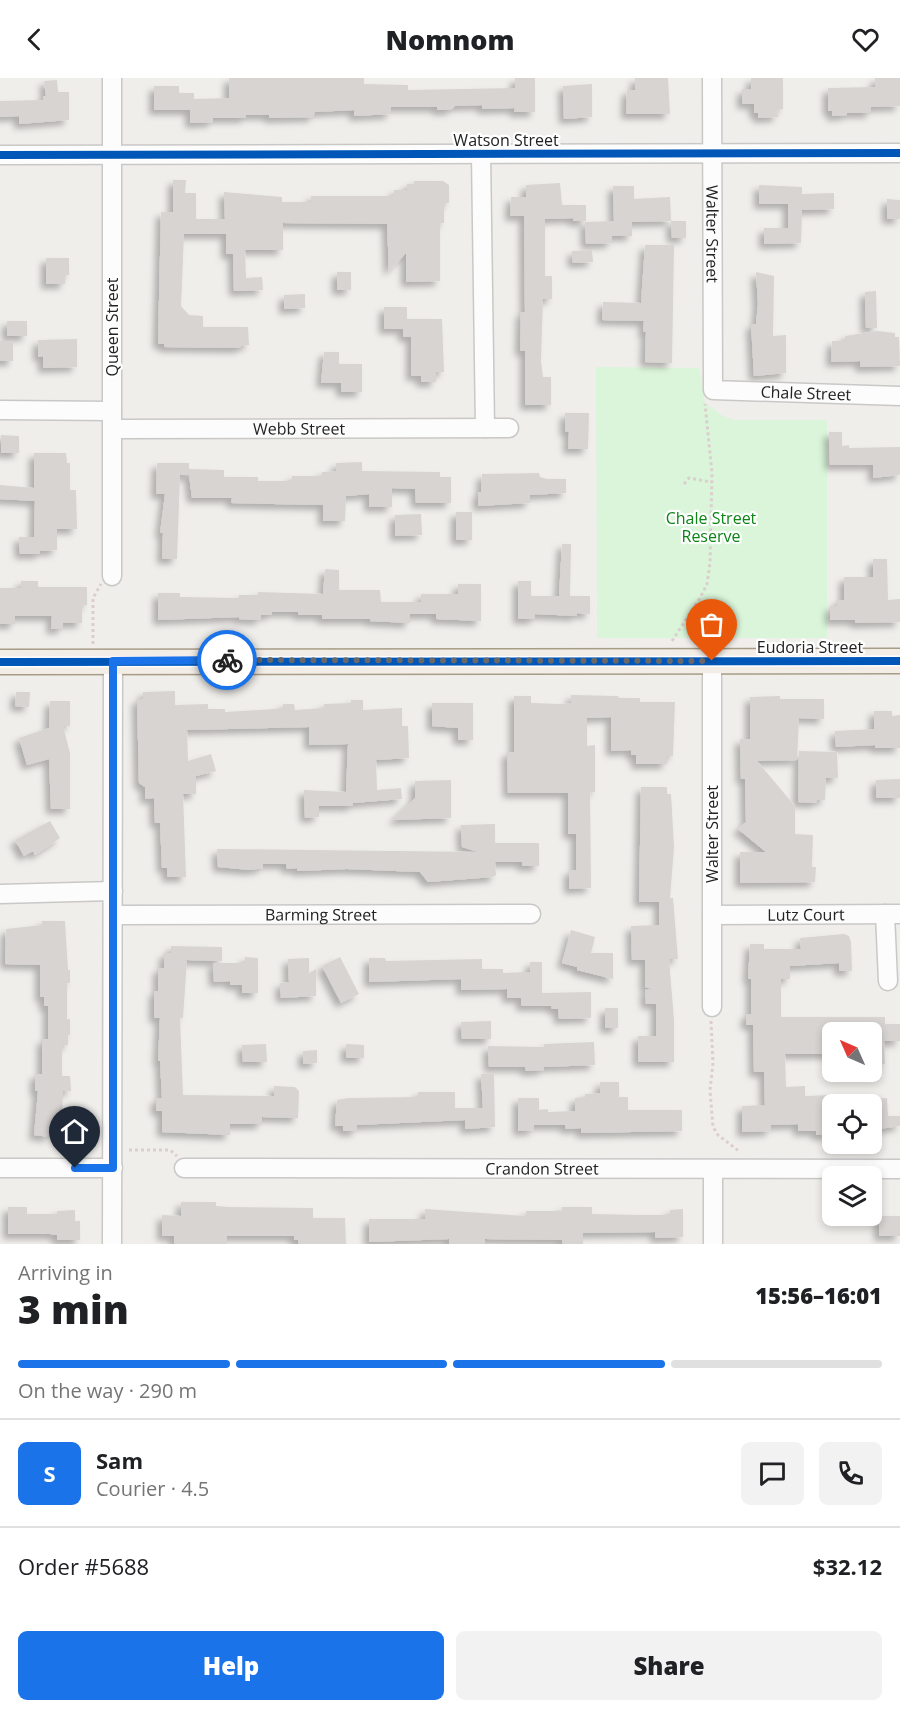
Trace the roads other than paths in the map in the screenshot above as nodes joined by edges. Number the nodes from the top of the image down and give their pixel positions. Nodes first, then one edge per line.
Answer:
1 (112, 78) edge
2 (712, 78) edge
3 (712, 153) junction
4 (900, 153) edge
5 (482, 154) junction
6 (0, 155) edge
7 (112, 155) junction
8 (713, 390) joint
9 (900, 396) edge
10 (0, 410) edge
11 (112, 420) junction
12 (484, 428) junction
13 (509, 428) dead end
14 (112, 576) road end
15 (103, 661) junction
16 (712, 661) junction
17 (900, 661) edge
18 (0, 662) edge
19 (113, 891) junction
20 (0, 894) edge
21 (531, 914) dead end
22 (893, 914) edge
23 (113, 915) junction
24 (712, 915) junction
25 (888, 981) dead end
26 (712, 1007) road end
27 (0, 1168) edge
28 (113, 1168) junction
29 (184, 1168) road end
30 (713, 1169) junction
31 (900, 1169) edge
32 (112, 1244) edge
33 (713, 1244) edge

1 - 7 street, Queen Street
2 - 3 street, Walter Street
3 - 4 street, Watson Street
3 - 5 street, Watson Street
3 - 8 street, Walter Street
5 - 7 street, Watson Street
5 - 12 street
6 - 7 street, Watson Street
7 - 11 street, Queen Street
8 - 9 street, Chale Street
10 - 11 street, Webb Street
11 - 12 street, Webb Street
11 - 14 street, Queen Street
12 - 13 street, Webb Street
15 - 16 main road, Eudoria Street
15 - 18 main road, Eudoria Street
15 - 19 street
16 - 17 main road, Eudoria Street
16 - 24 street, Walter Street
19 - 20 street
19 - 23 street
21 - 23 street, Barming Street
22 - 24 street, Lutz Court
22 - 25 street
23 - 28 street
24 - 26 street, Walter Street
27 - 28 street
28 - 32 street
29 - 30 street, Crandon Street
30 - 31 street, Crandon Street
30 - 33 street

